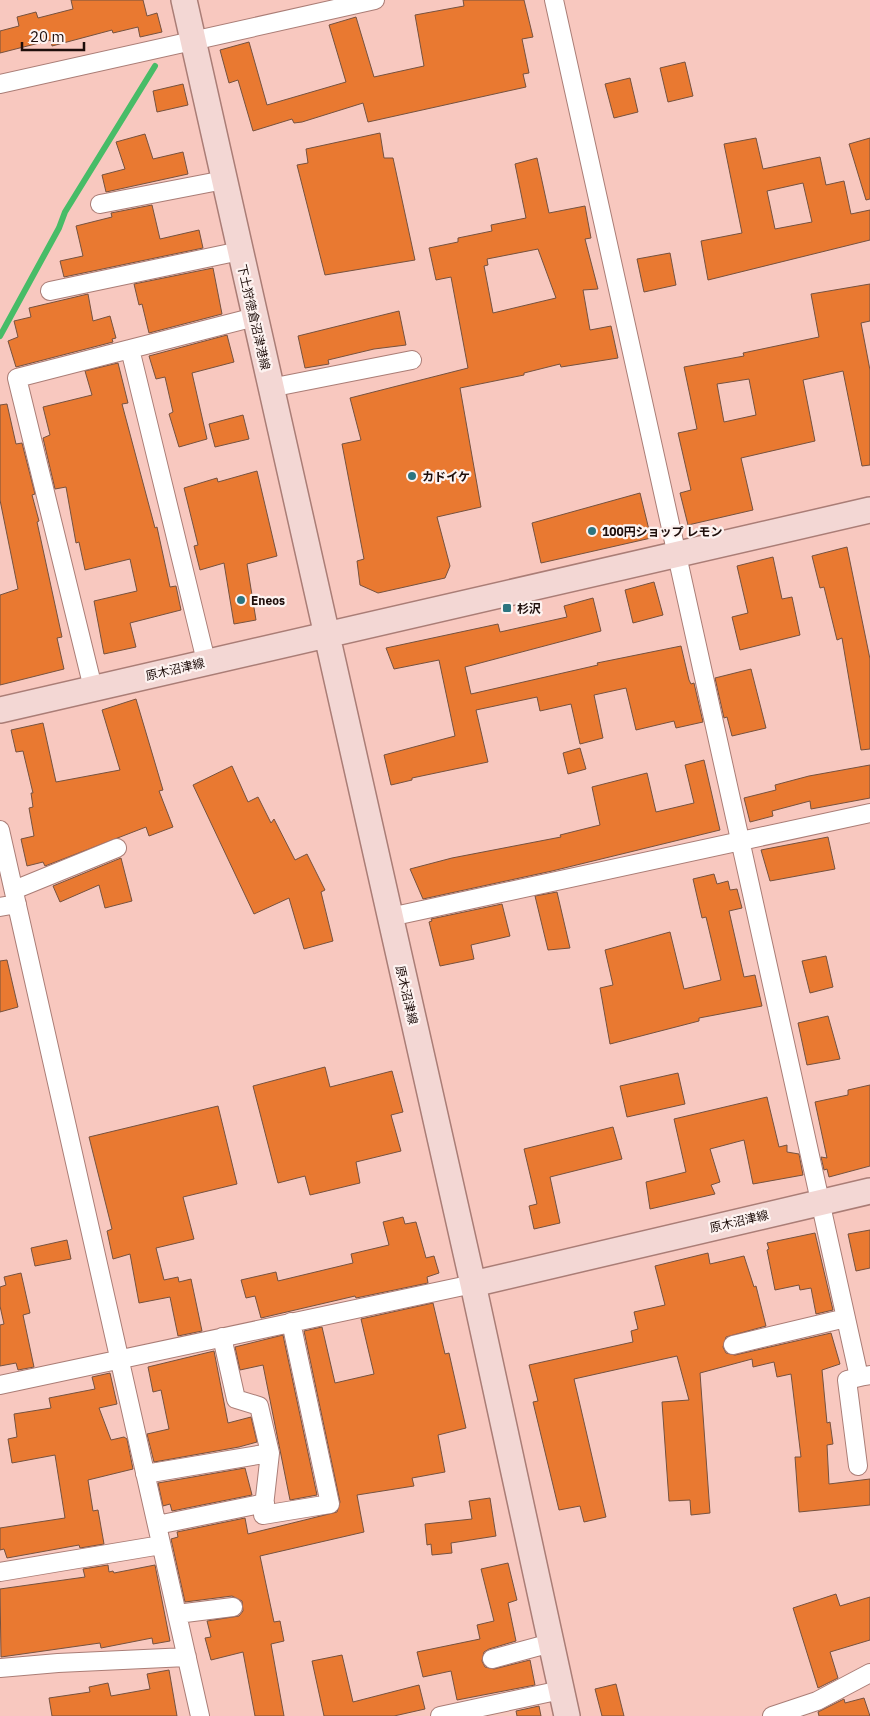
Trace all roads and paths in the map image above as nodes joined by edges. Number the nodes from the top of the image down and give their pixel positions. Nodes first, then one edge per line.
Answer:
1 (184, 0) edge
2 (375, 0) edge
3 (554, 0) edge
4 (193, 42) junction
5 (0, 84) edge
6 (224, 180) junction
7 (100, 204) dead end
8 (240, 251) junction
9 (50, 292) dead end
10 (255, 317) junction
11 (130, 349) junction
12 (412, 360) dead end
13 (270, 388) junction
14 (870, 510) edge
15 (677, 554) junction
16 (325, 634) junction
17 (206, 662) junction
18 (93, 688) junction
19 (0, 710) edge
20 (870, 813) edge
21 (0, 830) edge
22 (741, 842) junction
23 (117, 848) dead end
24 (10, 901) edge
25 (390, 918) junction
26 (870, 1191) edge
27 (820, 1202) junction
28 (473, 1284) junction
29 (846, 1318) junction
30 (291, 1322) junction
31 (222, 1337) junction
32 (733, 1345) dead end
33 (119, 1358) junction
34 (867, 1376) edge
35 (0, 1385) edge
36 (270, 1453) junction
37 (858, 1466) dead end
38 (145, 1474) junction
39 (265, 1503) junction
40 (157, 1524) junction
41 (161, 1545) junction
42 (0, 1572) edge
43 (233, 1607) dead end
44 (177, 1614) junction
45 (551, 1644) junction
46 (187, 1657) junction
47 (492, 1659) dead end
48 (0, 1668) edge
49 (870, 1673) edge
50 (561, 1690) junction
51 (200, 1716) edge
52 (440, 1716) edge
53 (567, 1716) edge
54 (772, 1716) edge

1 - 4 main road, 下土狩徳倉沼津港線
2 - 4 street
3 - 15 street
4 - 5 street
4 - 6 main road, 下土狩徳倉沼津港線
6 - 7 street
6 - 8 main road, 下土狩徳倉沼津港線
8 - 9 street
8 - 10 main road, 下土狩徳倉沼津港線
10 - 11 street
10 - 13 main road, 下土狩徳倉沼津港線
11 - 17 street
11 - 18 street
12 - 13 street
13 - 16 main road, 下土狩徳倉沼津港線
14 - 15 main road
15 - 16 main road
15 - 22 street
16 - 17 main road, 原木沼津線
16 - 25 main road, 原木沼津線
17 - 18 main road, 原木沼津線
18 - 19 main road, 原木沼津線
20 - 22 street
21 - 24 street
22 - 25 street
22 - 27 street
23 - 24 street
24 - 33 street
25 - 28 main road, 原木沼津線
26 - 27 main road, 原木沼津線
27 - 28 main road, 原木沼津線
27 - 29 street
28 - 30 street
28 - 45 main road
29 - 32 street
29 - 34 street
30 - 31 street
30 - 39 street
31 - 33 street
31 - 36 street
33 - 35 street
33 - 38 street
34 - 37 street
36 - 38 street
36 - 39 street
38 - 40 street
39 - 40 street
40 - 41 street
41 - 42 street
41 - 44 street
43 - 44 street
44 - 46 street
45 - 47 street
45 - 50 main road
46 - 48 street
46 - 51 street
49 - 54 street
50 - 52 street
50 - 53 main road

